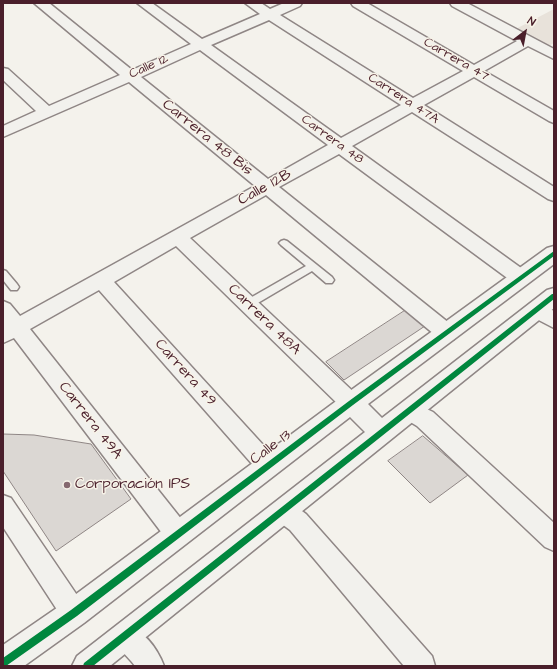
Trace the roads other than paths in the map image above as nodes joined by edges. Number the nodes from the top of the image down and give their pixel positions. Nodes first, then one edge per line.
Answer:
1 (41, 3) edge
2 (144, 3) edge
3 (252, 3) edge
4 (295, 3) edge
5 (358, 3) edge
6 (457, 3) edge
7 (270, 14) junction
8 (527, 41) junction
9 (201, 44) junction
10 (554, 55) edge
11 (474, 71) junction
12 (3, 72) edge
13 (130, 76) junction
14 (412, 105) junction
15 (46, 113) junction
16 (554, 118) edge
17 (3, 132) edge
18 (340, 146) junction
19 (267, 187) junction
20 (554, 195) edge
21 (177, 237) junction
22 (284, 243) dead end
23 (554, 253) edge
24 (312, 267) junction
25 (3, 273) edge
26 (521, 278) junction
27 (101, 280) junction
28 (329, 280) dead end
29 (14, 287) dead end
30 (248, 304) junction
31 (548, 308) edge
32 (3, 309) edge
33 (10, 331) edge
34 (447, 333) junction
35 (351, 403) junction
36 (410, 410) junction
37 (381, 432) junction
38 (268, 466) junction
39 (3, 506) edge
40 (283, 510) junction
41 (177, 533) junction
42 (554, 540) edge
43 (74, 613) junction
44 (125, 636) junction
45 (16, 649) edge
46 (3, 663) edge
47 (87, 666) edge
48 (151, 666) edge
49 (422, 666) edge

1 - 13 street, Carrera 48 Bis
2 - 9 street, Carrera 48
3 - 7 street, Carrera 47A
4 - 7 street, Calle 12
5 - 11 street, Carrera 47
6 - 8 street
7 - 9 street, Calle 12
7 - 14 street, Carrera 47A
8 - 10 street
8 - 11 street, Calle 12B
9 - 13 street, Calle 12
9 - 18 street, Carrera 48
11 - 14 street, Calle 12B
11 - 16 street, Carrera 47
12 - 15 street
13 - 15 street, Calle 12
13 - 19 street, Carrera 48 Bis
14 - 18 street, Calle 12B
14 - 20 street, Carrera 47A
15 - 17 street, Calle 12
18 - 19 street, Calle 12B
18 - 26 street, Carrera 48
19 - 21 street, Calle 12B
19 - 34 street, Carrera 48 Bis
21 - 27 street, Calle 12B
21 - 30 street, Carrera 48A
22 - 24 lane
23 - 26 main road, Calle 13
24 - 28 lane
24 - 30 lane
25 - 29 lane
26 - 34 main road, Calle 13
27 - 33 street, Calle 12B
27 - 38 street, Carrera 49
30 - 35 street, Carrera 48A
31 - 36 main road
32 - 33 street, Carrera 49A
33 - 41 street, Carrera 49A
34 - 35 main road, Calle 13
35 - 37 main road
35 - 38 main road, Calle 13
36 - 37 main road
36 - 42 street
37 - 40 main road
38 - 41 main road, Calle 13
39 - 43 street
40 - 44 main road
40 - 49 street
41 - 43 main road, Calle 13
43 - 45 main road, Calle 13
44 - 47 main road
44 - 48 street
45 - 46 main road, Calle 13

